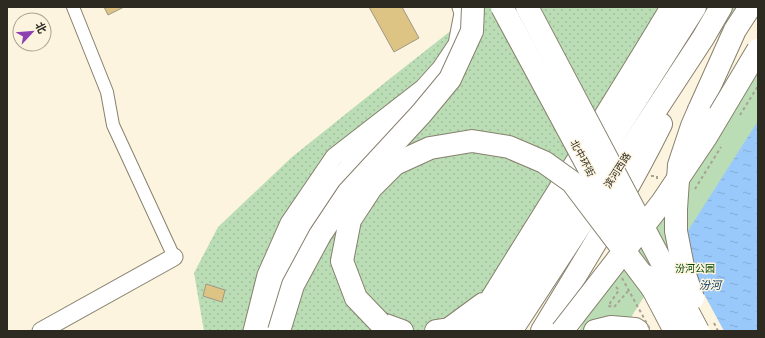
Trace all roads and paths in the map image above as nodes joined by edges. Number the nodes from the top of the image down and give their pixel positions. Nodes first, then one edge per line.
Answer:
1 (73, 7) edge
2 (502, 7) edge
3 (527, 7) edge
4 (658, 7) edge
5 (672, 7) edge
6 (695, 7) edge
7 (721, 7) edge
8 (750, 7) edge
9 (466, 8) edge
10 (758, 23) edge
11 (703, 38) junction
12 (758, 50) edge
13 (450, 79) junction
14 (619, 94) junction
15 (699, 110) junction
16 (648, 181) dead end
17 (657, 183) dead end
18 (174, 258) joint
19 (653, 289) junction
20 (619, 290) dead end
21 (629, 290) dead end
22 (492, 297) junction
23 (41, 331) edge
24 (252, 331) edge
25 (264, 331) edge
26 (279, 331) edge
27 (402, 331) edge
28 (436, 331) edge
29 (472, 331) edge
30 (489, 331) edge
31 (511, 331) edge
32 (542, 331) edge
33 (562, 331) edge
34 (595, 331) edge
35 (638, 331) edge
36 (675, 331) edge
37 (698, 331) edge
38 (705, 331) edge

1 - 18 street
2 - 19 highway, 北中环街, bridge
3 - 37 highway, bridge
4 - 14 highway
5 - 14 highway
6 - 30 highway
7 - 11 highway, 滨河西路
8 - 15 highway
9 - 13 highway, bridge
9 - 24 street
10 - 15 highway
11 - 31 highway, 滨河西路
11 - 32 highway
12 - 33 highway, bridge
13 - 25 highway
13 - 26 highway, bridge
14 - 22 highway
15 - 38 highway, bridge
16 - 17 path
18 - 23 street
19 - 27 highway, bridge
19 - 36 highway, 北中环街, bridge
20 - 21 path
22 - 28 highway
22 - 29 highway
34 - 35 highway

